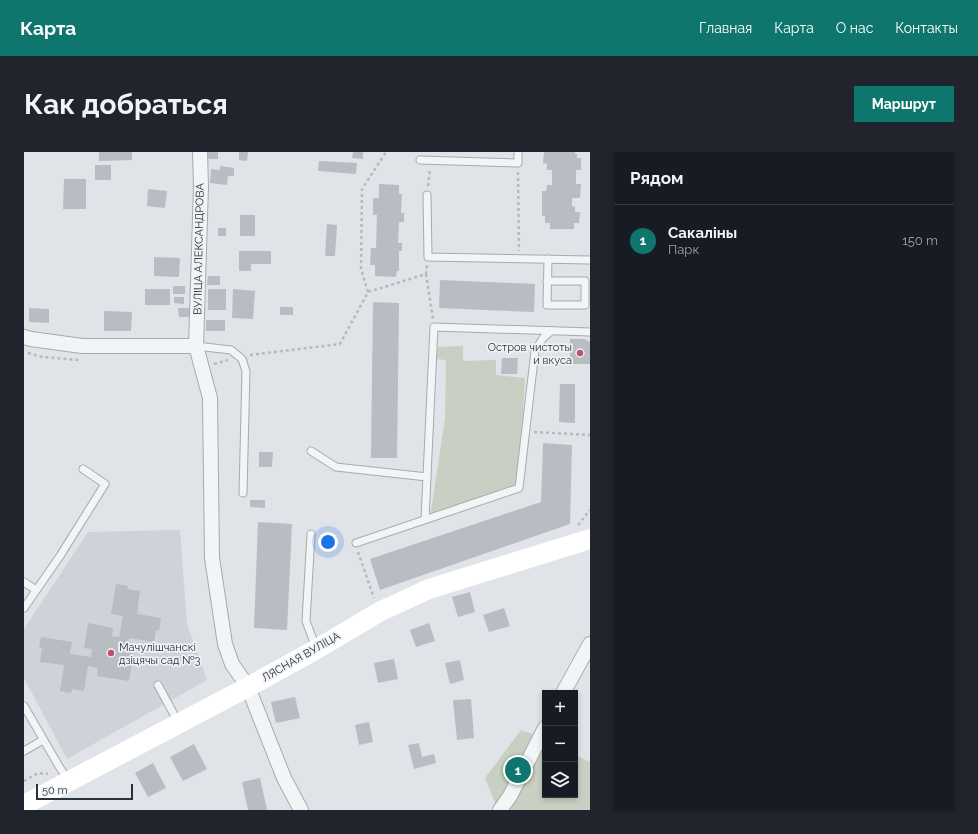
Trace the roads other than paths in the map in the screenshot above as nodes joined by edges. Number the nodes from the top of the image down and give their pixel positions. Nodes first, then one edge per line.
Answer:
1 (200, 152) edge
2 (518, 152) edge
3 (420, 160) dead end
4 (427, 195) road end
5 (548, 258) junction
6 (590, 260) edge
7 (547, 280) junction
8 (551, 331) junction
9 (590, 332) edge
10 (24, 337) edge
11 (196, 346) junction
12 (311, 452) dead end
13 (83, 469) dead end
14 (427, 477) junction
15 (243, 493) dead end
16 (425, 520) junction
17 (311, 534) dead end
18 (590, 539) edge
19 (356, 543) road end
20 (24, 582) edge
21 (36, 590) junction
22 (24, 608) edge
23 (590, 644) edge
24 (317, 649) junction
25 (158, 685) dead end
26 (248, 687) junction
27 (565, 690) edge
28 (24, 706) edge
29 (179, 723) junction
30 (542, 734) edge
31 (43, 740) junction
32 (24, 751) edge
33 (64, 774) junction
34 (24, 805) edge
35 (301, 810) edge
36 (500, 810) edge

1 - 11 street, ВУЛІЦА АЛЕКСАНДРОВА
2 - 3 lane
4 - 5 lane
5 - 6 lane
5 - 7 lane
7 - 7 lane
8 - 9 lane
8 - 14 lane
8 - 16 lane
10 - 11 street
11 - 15 lane
11 - 26 street, ВУЛІЦА АЛЕКСАНДРОВА
12 - 14 lane
13 - 21 lane
14 - 16 lane
16 - 19 lane
17 - 24 lane
18 - 24 main road, ЛЯСНАЯ ВУЛІЦА
20 - 21 lane
21 - 22 lane
23 - 27 street
24 - 26 main road, ЛЯСНАЯ ВУЛІЦА
25 - 29 lane
26 - 29 main road, ЛЯСНАЯ ВУЛІЦА
26 - 35 street, ВУЛІЦА АЛЕКСАНДРОВА
28 - 31 lane
29 - 33 main road, ЛЯСНАЯ ВУЛІЦА
30 - 36 street
31 - 32 lane
31 - 33 lane
33 - 34 main road, ЛЯСНАЯ ВУЛІЦА

